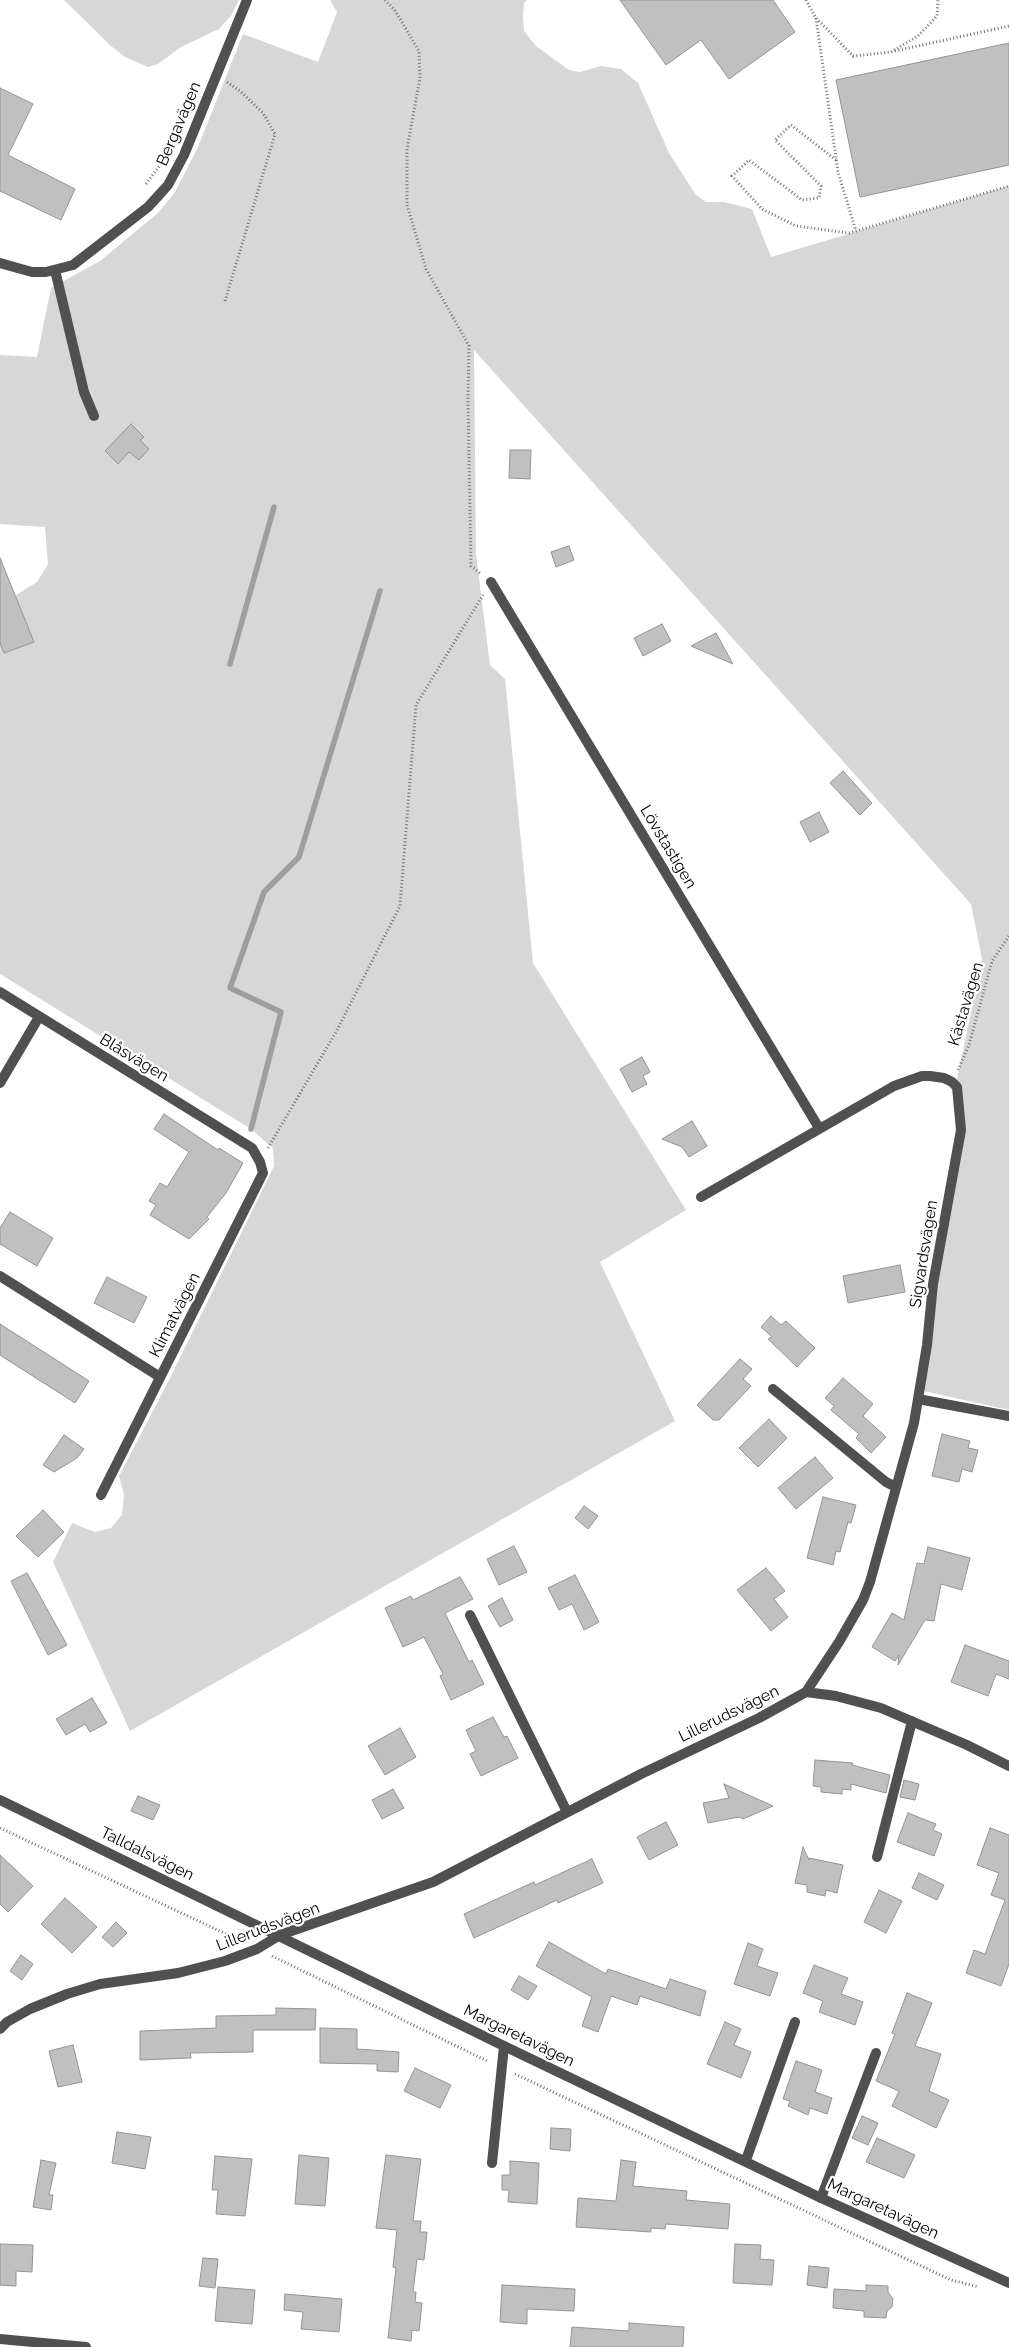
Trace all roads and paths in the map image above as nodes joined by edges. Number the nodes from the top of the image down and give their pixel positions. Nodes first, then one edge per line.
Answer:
1 (247, 0) edge
2 (385, 0) edge
3 (806, 0) edge
4 (938, 0) edge
5 (816, 18) junction
6 (1009, 26) edge
7 (891, 52) junction
8 (216, 75) junction
9 (836, 160) junction
10 (161, 163) dead end
11 (1009, 186) edge
12 (145, 187) dead end
13 (856, 231) junction
14 (0, 263) edge
15 (55, 270) junction
16 (224, 301) dead end
17 (94, 416) dead end
18 (491, 582) junction
19 (1009, 936) edge
20 (0, 992) edge
21 (39, 1017) junction
22 (952, 1082) junction
23 (0, 1084) edge
24 (819, 1128) junction
25 (260, 1162) junction
26 (701, 1197) dead end
27 (0, 1276) edge
28 (160, 1377) junction
29 (773, 1389) dead end
30 (918, 1399) junction
31 (1009, 1416) edge
32 (896, 1488) junction
33 (101, 1495) dead end
34 (470, 1615) dead end
35 (806, 1692) junction
36 (912, 1720) junction
37 (1009, 1766) edge
38 (0, 1800) edge
39 (567, 1812) junction
40 (0, 1828) edge
41 (877, 1856) dead end
42 (280, 1935) junction
43 (257, 1949) junction
44 (795, 2022) dead end
45 (0, 2029) edge
46 (504, 2046) junction
47 (876, 2053) dead end
48 (501, 2068) junction
49 (746, 2160) junction
50 (492, 2163) dead end
51 (822, 2198) junction
52 (1009, 2283) edge
53 (985, 2288) dead end
54 (0, 2339) edge
55 (86, 2347) edge

1 - 8 street, Bergavägen
2 - 18 path
3 - 5 path
4 - 7 path
5 - 7 path
5 - 9 path
6 - 7 path
8 - 15 street, Bergavägen
8 - 16 path
9 - 13 path
9 - 13 path
10 - 12 path
11 - 13 path
14 - 15 street, Bergavägen
15 - 17 street
18 - 24 street, Lövstastigen
18 - 25 path
19 - 22 path, Kästavägen
20 - 21 street, Blåsvägen
21 - 23 street
21 - 25 street, Blåsvägen
22 - 24 street
22 - 30 street, Sigvardsvägen
24 - 26 street
25 - 28 street, Klimatvägen
27 - 28 street
28 - 33 street, Klimatvägen
29 - 32 street
30 - 31 street
30 - 32 street, Sigvardsvägen
32 - 35 street, Sigvardsvägen
34 - 39 street
35 - 36 street
35 - 39 street, Lillerudsvägen
36 - 37 street
36 - 41 street
38 - 42 street, Talldalsvägen
39 - 42 street, Lillerudsvägen
40 - 43 path
42 - 43 street, Lillerudsvägen
42 - 46 street, Margaretavägen
43 - 45 street, Lillerudsvägen
43 - 48 path
44 - 49 street
46 - 48 street
46 - 49 street, Margaretavägen
47 - 51 street
48 - 50 street
48 - 53 path
49 - 51 street, Margaretavägen
51 - 52 street, Margaretavägen
54 - 55 street

